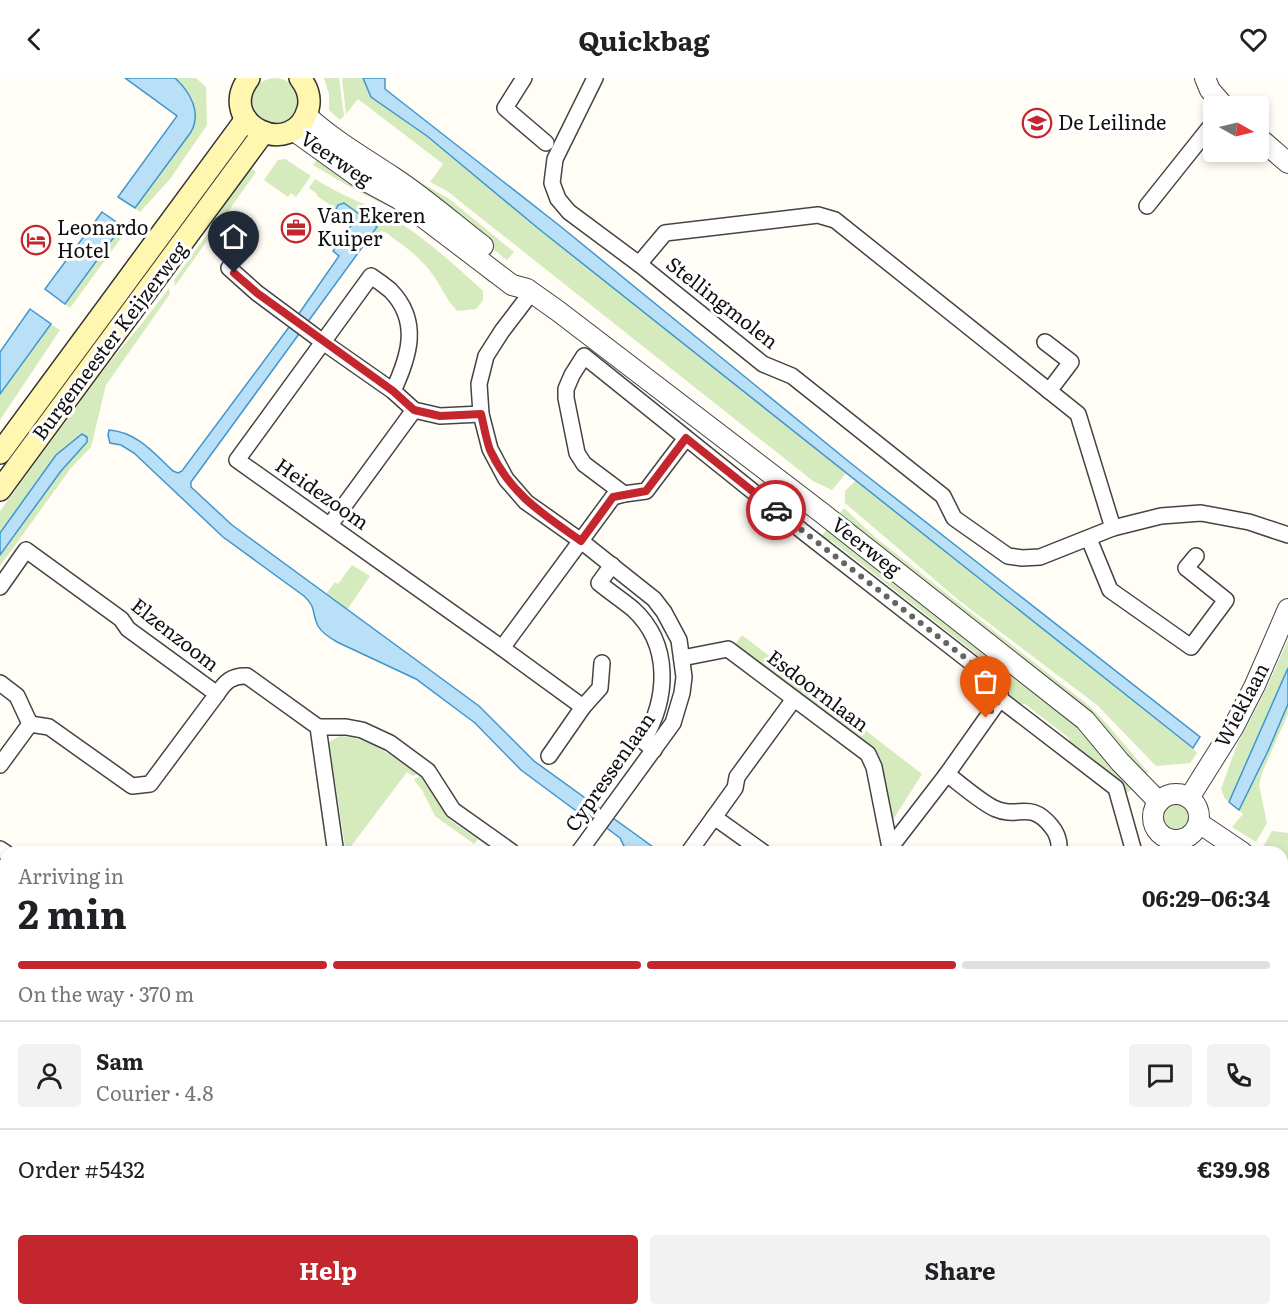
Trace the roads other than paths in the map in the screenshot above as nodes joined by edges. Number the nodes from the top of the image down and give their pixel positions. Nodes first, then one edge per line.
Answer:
1 (524, 78) edge
2 (1205, 78) edge
3 (593, 79) edge
4 (304, 80) edge
5 (242, 81) edge
6 (1215, 96) edge
7 (246, 119) junction
8 (299, 122) junction
9 (263, 133) junction
10 (1203, 136) edge
11 (546, 142) dead end
12 (1269, 147) edge
13 (1288, 163) edge
14 (1147, 206) dead end
15 (639, 264) junction
16 (229, 268) dead end
17 (529, 291) junction
18 (317, 337) junction
19 (1046, 342) dead end
20 (393, 391) junction
21 (1049, 391) junction
22 (414, 410) junction
23 (481, 414) junction
24 (686, 438) junction
25 (0, 453) edge
26 (0, 490) edge
27 (624, 494) junction
28 (330, 525) junction
29 (1113, 528) junction
30 (1288, 535) edge
31 (1089, 539) junction
32 (581, 541) junction
33 (1196, 556) dead end
34 (612, 565) junction
35 (0, 587) edge
36 (1288, 609) edge
37 (502, 648) junction
38 (682, 658) junction
39 (602, 663) dead end
40 (0, 683) edge
41 (217, 694) junction
42 (794, 699) junction
43 (1000, 699) junction
44 (583, 707) junction
45 (30, 724) junction
46 (318, 727) junction
47 (648, 746) junction
48 (549, 756) dead end
49 (0, 765) edge
50 (947, 774) junction
51 (1189, 798) junction
52 (1159, 802) junction
53 (714, 817) junction
54 (1195, 828) junction
55 (1166, 845) edge
56 (335, 846) edge
57 (504, 846) edge
58 (583, 846) edge
59 (693, 846) edge
60 (755, 846) edge
61 (889, 846) edge
62 (894, 846) edge
63 (1060, 846) edge
64 (1132, 846) edge
65 (1212, 846) edge
66 (1230, 846) edge

1 - 11 street
2 - 6 street
3 - 15 street
4 - 8 main road
5 - 7 main road
7 - 9 main road
7 - 25 main road, Burgemeester Keijzerweg
8 - 9 main road
8 - 17 street, Veerweg
9 - 26 main road, Burgemeester Keijzerweg
10 - 14 street
12 - 13 street
15 - 21 street, Stellingmolen
15 - 31 street, Stellingmolen
16 - 18 street
17 - 23 street, Cypressenlaan
17 - 52 street, Veerweg
18 - 20 street
18 - 20 street
18 - 28 street, Heidezoom
19 - 21 street
20 - 22 street
21 - 29 street, Stellingmolen
22 - 23 street
22 - 28 street
23 - 32 street, Cypressenlaan
24 - 27 street
24 - 27 street
24 - 43 street
27 - 32 street
28 - 37 street, Heidezoom
29 - 30 street, Stellingmolen
29 - 31 street, Stellingmolen
31 - 33 street
32 - 34 street, Cypressenlaan
32 - 37 street
34 - 38 street, Cypressenlaan
34 - 47 street, Cypressenlaan
35 - 41 street, Elzenzoom
36 - 51 street, Wieklaan
37 - 44 street, Heidezoom
38 - 42 street, Esdoornlaan
38 - 47 street, Cypressenlaan
39 - 44 street
40 - 45 street
41 - 45 street
41 - 46 street, Elzenzoom
42 - 53 street
42 - 61 street, Esdoornlaan
43 - 50 street
43 - 64 street
44 - 48 street
45 - 49 street
46 - 56 street
46 - 57 street
47 - 58 street, Cypressenlaan
50 - 62 street
50 - 63 street
51 - 52 street
51 - 54 street
52 - 55 street
53 - 59 street
53 - 60 street
54 - 55 street
54 - 65 street
54 - 66 street

